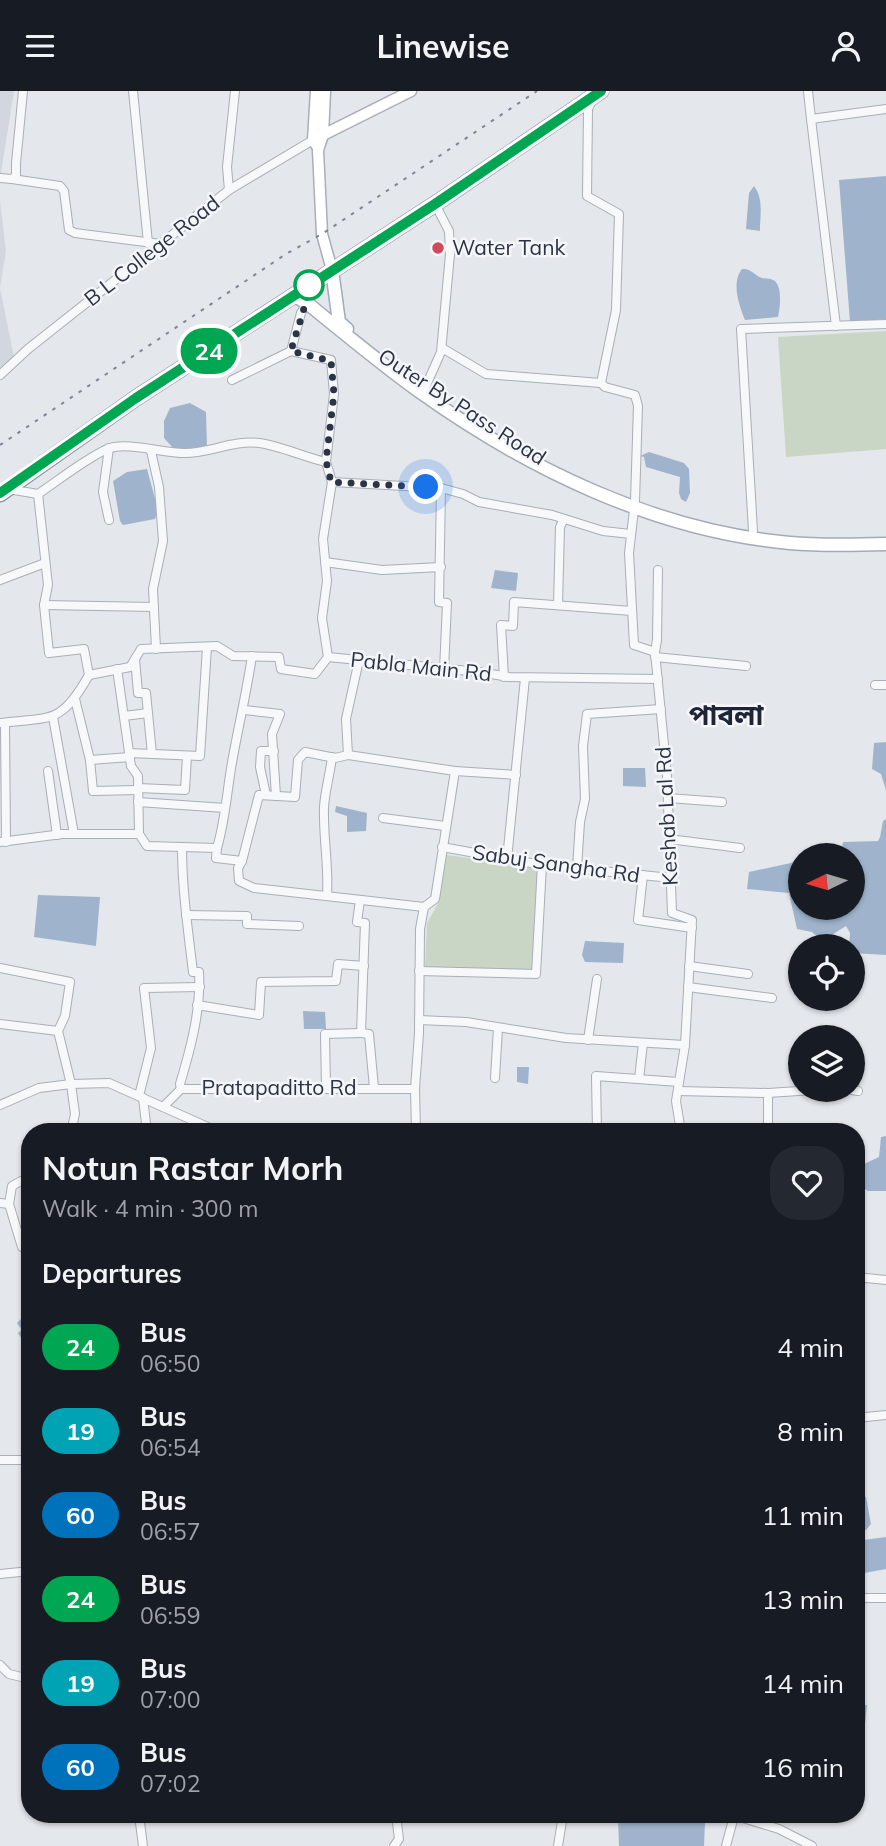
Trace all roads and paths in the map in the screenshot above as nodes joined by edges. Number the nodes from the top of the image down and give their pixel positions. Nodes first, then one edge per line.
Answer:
1 (23, 91) edge
2 (133, 91) edge
3 (235, 91) edge
4 (316, 91) edge
5 (325, 91) edge
6 (411, 91) edge
7 (808, 91) edge
8 (598, 93) edge
9 (886, 109) edge
10 (811, 119) junction
11 (318, 142) junction
12 (0, 178) edge
13 (12, 179) junction
14 (229, 190) junction
15 (435, 204) junction
16 (148, 243) junction
17 (161, 244) junction
18 (332, 270) junction
19 (293, 295) junction
20 (307, 303) junction
21 (886, 324) edge
22 (836, 326) junction
23 (442, 348) junction
24 (291, 351) junction
25 (0, 375) edge
26 (232, 380) dead end
27 (601, 383) junction
28 (425, 388) junction
29 (109, 448) junction
30 (151, 450) junction
31 (326, 461) junction
32 (331, 482) junction
33 (441, 488) junction
34 (3, 491) edge
35 (38, 494) junction
36 (635, 504) junction
37 (564, 519) junction
38 (109, 520) dead end
39 (753, 531) junction
40 (631, 534) junction
41 (886, 538) edge
42 (886, 544) edge
43 (325, 562) junction
44 (45, 563) junction
45 (441, 567) junction
46 (658, 570) dead end
47 (0, 580) edge
48 (44, 605) junction
49 (558, 605) junction
50 (154, 607) junction
51 (632, 611) junction
52 (207, 647) junction
53 (156, 649) junction
54 (655, 655) junction
55 (252, 656) junction
56 (328, 657) junction
57 (135, 659) junction
58 (359, 660) junction
59 (746, 666) dead end
60 (117, 669) junction
61 (444, 670) junction
62 (89, 675) junction
63 (503, 677) junction
64 (525, 678) junction
65 (658, 679) junction
66 (875, 685) dead end
67 (886, 685) edge
68 (75, 699) junction
69 (661, 709) junction
70 (244, 710) junction
71 (148, 713) junction
72 (124, 716) junction
73 (53, 717) junction
74 (2, 723) edge
75 (274, 751) junction
76 (152, 754) junction
77 (130, 755) junction
78 (348, 755) junction
79 (187, 756) junction
80 (332, 757) junction
81 (90, 760) junction
82 (48, 771) dead end
83 (455, 771) junction
84 (516, 775) junction
85 (138, 789) junction
86 (266, 795) junction
87 (276, 796) junction
88 (668, 798) junction
89 (722, 802) dead end
90 (138, 803) junction
91 (225, 808) junction
92 (2, 811) edge
93 (383, 818) dead end
94 (445, 826) junction
95 (74, 834) junction
96 (139, 834) junction
97 (57, 835) junction
98 (669, 839) junction
99 (3, 842) edge
100 (182, 847) junction
101 (442, 847) junction
102 (217, 848) junction
103 (740, 848) dead end
104 (507, 859) junction
105 (242, 861) junction
106 (542, 865) junction
107 (577, 868) junction
108 (643, 875) junction
109 (671, 878) junction
110 (327, 896) junction
111 (360, 900) junction
112 (424, 907) junction
113 (186, 915) junction
114 (299, 926) dead end
115 (692, 928) junction
116 (689, 966) junction
117 (364, 967) junction
118 (0, 968) edge
119 (419, 971) junction
120 (748, 974) dead end
121 (597, 979) dead end
122 (200, 986) junction
123 (688, 987) junction
124 (772, 998) dead end
125 (197, 1005) junction
126 (419, 1020) junction
127 (0, 1024) edge
128 (498, 1028) junction
129 (58, 1031) junction
130 (361, 1033) junction
131 (588, 1040) junction
132 (643, 1043) junction
133 (685, 1045) junction
134 (495, 1078) dead end
135 (639, 1079) junction
136 (71, 1084) junction
137 (678, 1087) junction
138 (326, 1088) junction
139 (374, 1088) junction
140 (181, 1089) junction
141 (415, 1089) junction
142 (788, 1092) edge
143 (768, 1093) junction
144 (141, 1097) junction
145 (0, 1105) edge
146 (163, 1107) junction
147 (73, 1123) edge
148 (145, 1123) edge
149 (199, 1123) edge
150 (416, 1123) edge
151 (597, 1123) edge
152 (680, 1123) edge
153 (768, 1123) edge
154 (21, 1181) edge
155 (5, 1204) edge
156 (21, 1244) edge
157 (865, 1278) edge
158 (886, 1280) edge
159 (886, 1415) edge
160 (865, 1417) edge
161 (0, 1460) edge
162 (21, 1460) edge
163 (21, 1572) edge
164 (0, 1574) edge
165 (865, 1598) edge
166 (886, 1598) edge
167 (0, 1665) edge
168 (21, 1677) edge
169 (140, 1823) edge
170 (397, 1823) edge
171 (562, 1823) edge
172 (731, 1823) edge
173 (759, 1823) edge
174 (143, 1846) edge
175 (394, 1846) edge
176 (558, 1846) edge
177 (726, 1846) edge
178 (812, 1846) edge

1 - 13 street
2 - 16 street
3 - 14 street
4 - 11 main road
5 - 11 main road
6 - 11 main road
7 - 10 street
8 - 15 highway
8 - 27 street
9 - 10 street
10 - 22 street
11 - 14 street, B L College Road
11 - 18 main road
12 - 13 street
13 - 16 street
14 - 17 street, B L College Road
15 - 18 highway
15 - 23 street
16 - 17 street
17 - 25 street, B L College Road
18 - 19 highway
18 - 28 main road, Outer By Pass Road
19 - 20 main road, Outer By Pass Road
19 - 34 highway
20 - 24 street
20 - 36 main road, Outer By Pass Road
21 - 22 street
22 - 39 street
23 - 27 street
23 - 28 street
24 - 26 street
24 - 31 street
27 - 36 street
28 - 36 main road, Outer By Pass Road
29 - 30 street
29 - 35 street
29 - 38 street
30 - 31 street
30 - 50 street
31 - 32 street
32 - 33 street
32 - 43 street
33 - 37 street
33 - 45 street
34 - 35 street
35 - 44 street
36 - 39 main road, Outer By Pass Road
36 - 40 street
36 - 42 main road, Outer By Pass Road
37 - 40 street
37 - 49 street
39 - 41 main road, Outer By Pass Road
40 - 51 street
43 - 45 street
43 - 56 street
44 - 47 street
44 - 48 street
45 - 61 street
46 - 54 street, Keshab Lal Rd
48 - 50 street
48 - 62 street
49 - 51 street
49 - 63 street
50 - 53 street
51 - 54 street
52 - 53 street, Pabla Main Rd
52 - 55 street, Pabla Main Rd
52 - 79 street
53 - 57 street, Pabla Main Rd
54 - 59 street
54 - 65 street, Keshab Lal Rd
55 - 56 street, Pabla Main Rd
55 - 70 street
56 - 58 street, Pabla Main Rd
57 - 60 street, Pabla Main Rd
57 - 71 street
58 - 61 street, Pabla Main Rd
58 - 78 street
60 - 62 street, Pabla Main Rd
60 - 72 street
61 - 63 street, Pabla Main Rd
62 - 68 street
63 - 64 street, Pabla Main Rd
64 - 65 street, Pabla Main Rd
64 - 84 street
65 - 69 street, Keshab Lal Rd
66 - 67 street
68 - 73 street
68 - 81 street
69 - 88 street, Keshab Lal Rd
69 - 107 street
70 - 75 street
70 - 91 street
71 - 72 street
71 - 76 street
72 - 77 street
73 - 74 street
73 - 95 street
74 - 92 street
75 - 86 street
75 - 87 street
76 - 77 street
76 - 79 street
77 - 81 street
77 - 85 street
78 - 80 street
78 - 83 street
79 - 85 street
80 - 87 street
80 - 110 street
81 - 85 street
82 - 97 street
83 - 84 street
83 - 94 street
84 - 104 street
85 - 90 street
86 - 87 street
86 - 105 street
88 - 89 street
88 - 98 street, Keshab Lal Rd
90 - 91 street
90 - 96 street
91 - 102 street
92 - 99 street
93 - 94 street
94 - 101 street
95 - 96 street
95 - 97 street
96 - 100 street
97 - 99 street
98 - 103 street
98 - 109 street, Keshab Lal Rd
100 - 102 street
100 - 113 street
101 - 104 street, Sabuj Sangha Rd
101 - 112 street
102 - 105 street
104 - 106 street, Sabuj Sangha Rd
105 - 110 street
106 - 107 street, Sabuj Sangha Rd
106 - 119 street
107 - 108 street, Sabuj Sangha Rd
108 - 109 street, Sabuj Sangha Rd
108 - 115 street
109 - 115 street, Keshab Lal Rd
110 - 111 street
111 - 112 street
111 - 117 street
112 - 119 street
113 - 114 street
113 - 122 street
115 - 116 street
116 - 120 street
116 - 123 street
117 - 125 street
117 - 130 street
118 - 129 street
119 - 126 street
121 - 131 street
122 - 125 street
122 - 144 street
123 - 124 street
123 - 133 street
125 - 140 street
126 - 128 street
126 - 141 street
127 - 129 street
128 - 131 street
128 - 134 street
129 - 136 street
130 - 138 street
130 - 139 street
131 - 132 street
132 - 133 street
132 - 135 street
133 - 137 street
135 - 137 street
135 - 151 street
136 - 144 street
136 - 145 street
136 - 147 street
137 - 143 street
137 - 152 street
138 - 139 street, Pratapaditto Rd
138 - 140 street, Pratapaditto Rd
139 - 141 street, Pratapaditto Rd
140 - 146 street, Pratapaditto Rd
141 - 150 street
142 - 143 street
143 - 153 street
144 - 146 street
144 - 148 street
146 - 149 street
154 - 155 street
155 - 156 street
157 - 158 street
159 - 160 street
161 - 162 street
163 - 164 street
165 - 166 street
167 - 168 street
169 - 174 street
170 - 175 street
171 - 176 street
172 - 177 street
173 - 178 street

